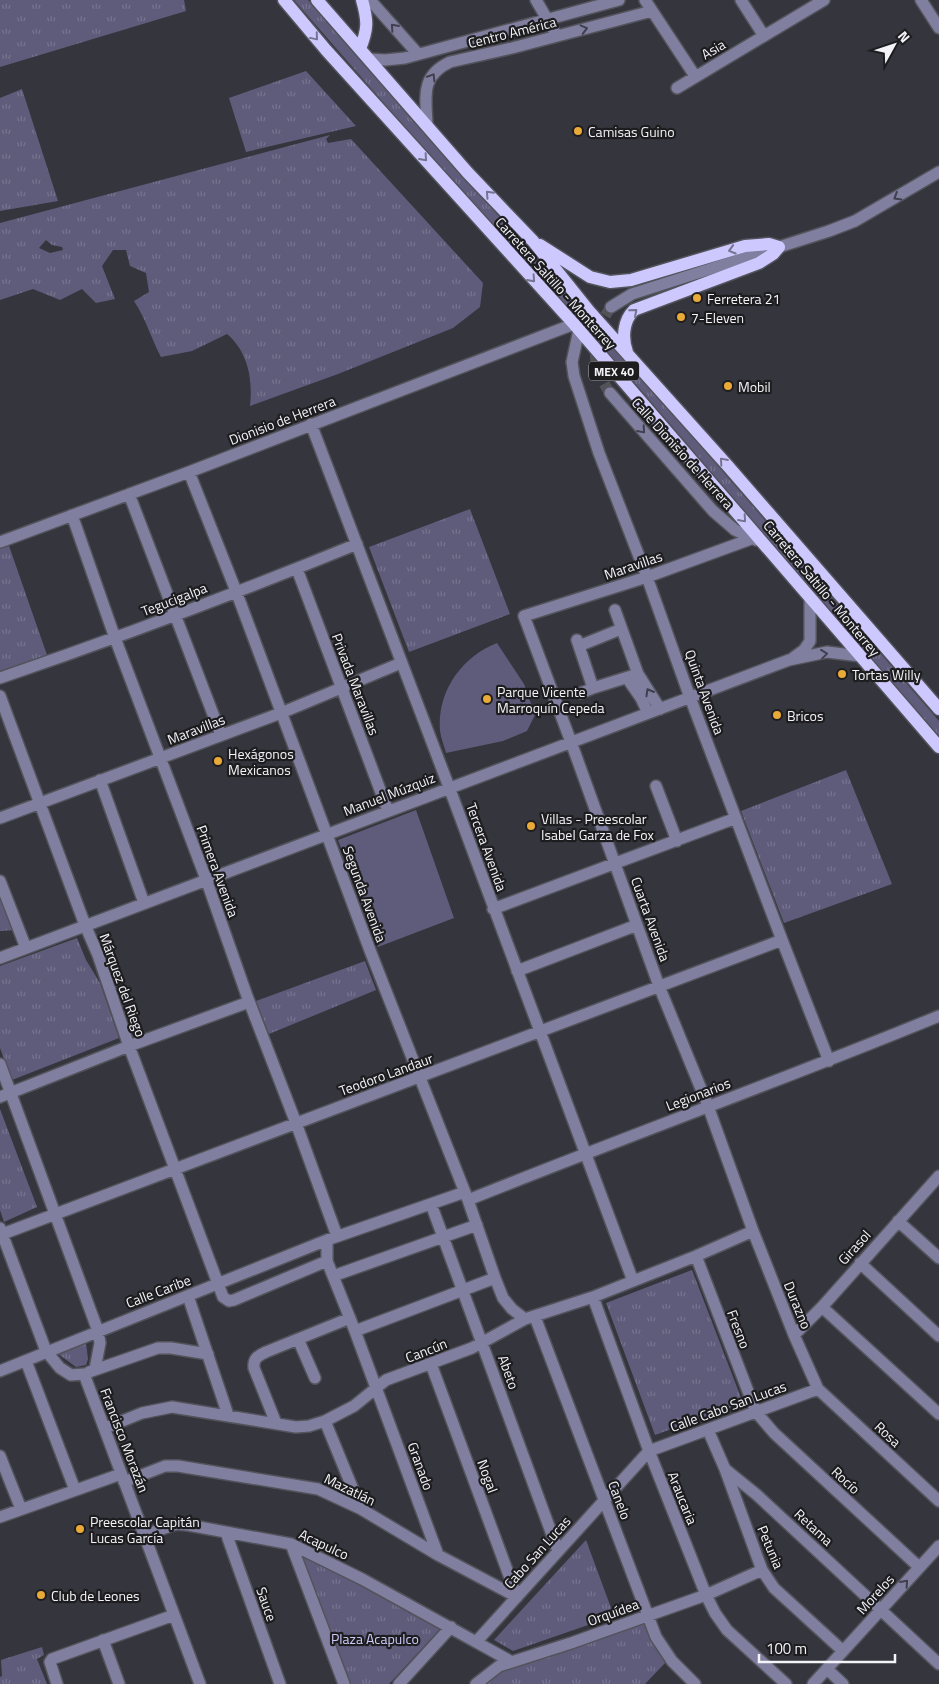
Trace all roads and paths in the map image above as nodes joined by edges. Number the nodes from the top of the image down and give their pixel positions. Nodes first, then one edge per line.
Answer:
1 (284, 0) edge
2 (317, 0) edge
3 (362, 0) edge
4 (370, 0) edge
5 (536, 0) edge
6 (619, 0) edge
7 (645, 0) edge
8 (741, 0) edge
9 (824, 0) edge
10 (921, 0) edge
11 (652, 12) junction
12 (548, 19) junction
13 (939, 28) edge
14 (558, 36) junction
15 (764, 36) junction
16 (364, 54) junction
17 (418, 54) junction
18 (695, 76) junction
19 (677, 88) dead end
20 (427, 124) junction
21 (939, 172) edge
22 (533, 241) junction
23 (780, 247) junction
24 (611, 307) tunnel mouth
25 (576, 327) junction
26 (630, 356) junction
27 (610, 394) tunnel mouth
28 (311, 424) junction
29 (189, 472) junction
30 (129, 494) junction
31 (72, 515) junction
32 (757, 540) junction
33 (0, 542) edge
34 (357, 544) junction
35 (297, 569) junction
36 (647, 577) junction
37 (236, 591) junction
38 (810, 599) junction
39 (615, 610) dead end
40 (176, 614) junction
41 (524, 616) joint
42 (621, 629) junction
43 (115, 638) junction
44 (860, 656) junction
45 (789, 660) junction
46 (401, 663) junction
47 (633, 676) junction
48 (0, 678) edge
49 (341, 687) junction
50 (594, 688) junction
51 (581, 693) dead end
52 (0, 696) edge
53 (691, 698) junction
54 (939, 709) edge
55 (660, 710) junction
56 (281, 713) junction
57 (648, 713) junction
58 (221, 735) junction
59 (572, 742) junction
60 (939, 747) edge
61 (160, 759) junction
62 (100, 780) junction
63 (656, 786) dead end
64 (449, 787) junction
65 (39, 802) junction
66 (388, 811) junction
67 (0, 818) edge
68 (736, 818) junction
69 (327, 833) junction
70 (677, 841) junction
71 (615, 865) junction
72 (206, 880) junction
73 (0, 881) edge
74 (144, 903) junction
75 (494, 909) junction
76 (85, 924) junction
77 (637, 925) junction
78 (782, 940) junction
79 (26, 948) junction
80 (0, 958) edge
81 (517, 971) junction
82 (659, 986) junction
83 (249, 1002) junction
84 (939, 1016) edge
85 (540, 1033) junction
86 (129, 1046) junction
87 (829, 1061) junction
88 (0, 1064) edge
89 (420, 1077) junction
90 (6, 1095) edge
91 (708, 1106) junction
92 (296, 1123) junction
93 (586, 1153) junction
94 (176, 1168) junction
95 (938, 1179) edge
96 (467, 1196) junction
97 (431, 1204) junction
98 (55, 1215) junction
99 (898, 1221) junction
100 (477, 1225) junction
101 (753, 1231) junction
102 (1, 1232) edge
103 (332, 1238) junction
104 (444, 1238) junction
105 (696, 1256) junction
106 (939, 1258) edge
107 (327, 1262) junction
108 (860, 1263) junction
109 (334, 1276) junction
110 (495, 1278) junction
111 (633, 1281) junction
112 (218, 1284) junction
113 (463, 1291) junction
114 (188, 1296) junction
115 (593, 1297) junction
116 (822, 1307) junction
117 (350, 1318) junction
118 (530, 1318) junction
119 (98, 1331) junction
120 (355, 1331) junction
121 (794, 1335) junction
122 (939, 1336) edge
123 (298, 1339) junction
124 (482, 1342) junction
125 (46, 1351) junction
126 (208, 1354) junction
127 (26, 1361) junction
128 (431, 1364) junction
129 (95, 1369) junction
130 (0, 1371) edge
131 (84, 1374) junction
132 (315, 1378) dead end
133 (376, 1388) junction
134 (818, 1389) junction
135 (756, 1412) junction
136 (939, 1414) edge
137 (228, 1415) junction
138 (325, 1421) junction
139 (276, 1423) junction
140 (105, 1428) junction
141 (708, 1430) junction
142 (649, 1451) junction
143 (0, 1456) edge
144 (725, 1469) junction
145 (123, 1478) junction
146 (75, 1490) junction
147 (604, 1500) junction
148 (939, 1500) edge
149 (20, 1509) junction
150 (361, 1510) junction
151 (0, 1517) edge
152 (226, 1533) junction
153 (145, 1535) junction
154 (291, 1544) junction
155 (939, 1546) edge
156 (558, 1551) junction
157 (438, 1555) junction
158 (919, 1567) junction
159 (762, 1570) junction
160 (706, 1595) junction
161 (517, 1597) junction
162 (881, 1610) junction
163 (174, 1614) junction
164 (647, 1616) junction
165 (451, 1627) junction
166 (103, 1640) junction
167 (476, 1642) junction
168 (843, 1651) junction
169 (938, 1661) edge
170 (512, 1662) junction
171 (827, 1669) junction
172 (57, 1684) edge
173 (119, 1684) edge
174 (200, 1684) edge
175 (280, 1684) edge
176 (344, 1684) edge
177 (399, 1684) edge
178 (476, 1684) edge
179 (695, 1684) edge
180 (786, 1684) edge
181 (813, 1684) edge
182 (844, 1684) edge

1 -> 25 main road, Carretera Saltillo - Monterrey / MEX 40
2 - 16 main road, Carretera Saltillo - Monterrey / MEX 40
3 - 16 main road
17 -> 4 street
5 - 12 street
6 - 12 street, Centro América
7 - 11 street, Asia
8 - 15 street
9 - 15 street, Asia
10 - 13 street
14 -> 11 street, Centro América
11 - 18 street, Asia
12 - 14 street
12 - 17 street, Centro América
20 -> 14 street, Centro América
15 - 18 street, Asia
16 - 17 street, Centro América
16 - 20 main road, Carretera Saltillo - Monterrey / MEX 40
18 - 19 street
22 -> 20 main road, Carretera Saltillo - Monterrey / MEX 40
21 -> 23 street
23 -> 22 main road
22 - 26 main road, Carretera Saltillo - Monterrey / MEX 40
23 - 24 street
26 -> 23 main road
25 - 28 street, Dionisio de Herrera
25 -> 32 main road, Carretera Saltillo - Monterrey / MEX 40
25 - 36 street, Quinta Avenida
54 -> 26 main road, Carretera Saltillo - Monterrey / MEX 40
27 -> 32 street, Calle Dionisio de Herrera
28 - 29 street, Dionisio de Herrera
28 - 34 street, Tercera Avenida
29 - 30 street, Dionisio de Herrera
29 - 37 street, Segunda Avenida
30 - 31 street, Dionisio de Herrera
30 - 40 street
31 - 33 street, Dionisio de Herrera
31 - 43 street, Primera Avenida
32 - 36 street, Maravillas
32 - 38 main road, Carretera Saltillo - Monterrey / MEX 40
34 - 35 street, Tegucigalpa
34 - 46 street, Tercera Avenida
35 - 37 street, Tegucigalpa
35 - 49 street, Privada Maravillas
36 - 41 street, Maravillas
36 - 53 street, Quinta Avenida
37 - 40 street, Tegucigalpa
37 - 56 street, Segunda Avenida
38 - 44 main road, Carretera Saltillo - Monterrey / MEX 40
38 - 45 street, Manuel Múzquiz
39 - 42 street
40 - 43 street, Tegucigalpa
40 - 58 street
41 - 59 street, Cuarta Avenida
42 - 47 street
42 - 50 street
43 - 48 street, Tegucigalpa
43 - 61 street, Primera Avenida
45 -> 44 street, Manuel Múzquiz
44 - 60 main road, Carretera Saltillo - Monterrey / MEX 40
45 - 53 street, Manuel Múzquiz
46 - 49 street, Maravillas
46 - 64 street, Tercera Avenida
47 - 50 street
55 -> 47 street
47 - 57 street
49 - 56 street, Maravillas
49 - 66 street, Privada Maravillas
50 - 51 street
52 - 65 street, Márquez del Riego
53 - 55 street, Manuel Múzquiz
53 - 68 street, Quinta Avenida
55 - 57 street, Manuel Múzquiz
56 - 58 street, Maravillas
56 - 69 street, Segunda Avenida
57 - 59 street, Manuel Múzquiz
58 - 61 street, Maravillas
59 - 64 street, Manuel Múzquiz
59 - 71 street, Cuarta Avenida
61 - 62 street, Maravillas
61 - 72 street, Primera Avenida
62 - 65 street, Maravillas
62 - 74 street
63 - 70 street
64 - 66 street, Manuel Múzquiz
64 - 75 street, Tercera Avenida
65 - 67 street, Maravillas
65 - 76 street, Márquez del Riego
66 - 69 street, Manuel Múzquiz
68 - 70 street
68 - 78 street, Quinta Avenida
69 - 72 street, Manuel Múzquiz
69 - 89 street, Segunda Avenida
70 - 71 street
71 - 75 street
71 - 77 street, Cuarta Avenida
72 - 74 street, Manuel Múzquiz
72 - 83 street, Primera Avenida
73 - 79 street
74 - 76 street, Manuel Múzquiz
75 - 81 street, Tercera Avenida
76 - 79 street, Manuel Múzquiz
76 - 86 street, Márquez del Riego
77 - 81 street
77 - 82 street, Cuarta Avenida
78 - 82 street, Teodoro Landaur
78 - 87 street, Quinta Avenida
79 - 80 street, Manuel Múzquiz
81 - 85 street, Tercera Avenida
82 - 85 street, Teodoro Landaur
82 - 91 street, Cuarta Avenida
83 - 86 street
83 - 92 street, Primera Avenida
84 - 87 street, Legionarios
85 - 89 street, Teodoro Landaur
85 - 93 street, Tercera Avenida
86 - 90 street
86 - 94 street, Márquez del Riego
87 - 91 street, Legionarios
88 - 90 street
89 - 92 street, Teodoro Landaur
89 - 96 street, Segunda Avenida
90 - 98 street
91 - 93 street, Legionarios
91 - 101 street, Cuarta Avenida
92 - 94 street, Teodoro Landaur
92 - 103 street, Primera Avenida
93 - 96 street, Legionarios
93 - 111 street, Tercera Avenida
94 - 98 street, Teodoro Landaur
94 - 112 street, Márquez del Riego
95 - 99 street, Girasol
96 - 97 street, Legionarios
96 - 100 street, Segunda Avenida
97 - 103 street, Calle Caribe
97 - 104 street, Abeto
98 - 102 street, Teodoro Landaur
98 - 119 street
99 - 106 street
99 - 108 street, Girasol
100 - 104 street
100 - 110 street, Segunda Avenida
101 - 105 street, Cancún
101 - 121 street, Durazno
102 - 125 street
103 - 107 street, Primera Avenida
103 - 112 street, Calle Caribe
104 - 109 street
104 - 113 street, Abeto
105 - 111 street, Cancún
105 - 135 street, Fresno
107 - 109 street, Granado
107 - 112 street, Márquez del Riego
108 - 116 street, Girasol
108 - 122 street
109 - 117 street, Granado
110 - 113 street
110 - 118 street, Segunda Avenida
111 - 115 street, Cancún
112 - 114 street, Calle Caribe
113 - 120 street
113 - 124 street, Abeto
114 - 119 street, Calle Caribe
114 - 126 street
115 - 118 street, Cancún
115 - 142 street, Araucaria
116 - 121 street, Girasol
116 - 136 street
117 - 120 street, Granado
117 - 123 street
118 - 124 street, Cancún
118 - 147 street, Canelo
119 - 125 street, Calle Caribe
119 - 129 street
120 - 133 street, Granado
121 - 134 street, Durazno
123 - 132 street
123 - 139 street
124 - 128 street, Cancún
124 - 156 street, Abeto
125 - 127 street, Calle Caribe
125 - 131 street
126 - 129 street
126 - 137 street
127 - 130 street, Calle Caribe
127 - 146 street
128 - 133 street, Cancún
128 - 161 street, Nogal
129 - 131 street
131 - 140 street, Francisco Morazán
133 - 138 street, Cancún
133 - 157 street, Granado
134 - 135 street, Calle Cabo San Lucas
134 - 148 street, Rosa
135 - 141 street, Calle Cabo San Lucas
135 - 158 street, Rocío
137 - 139 street, Cancún
137 - 140 street, Cancún
138 - 139 street, Cancún
138 - 150 street
140 - 145 street, Francisco Morazán
141 - 142 street, Calle Cabo San Lucas
141 - 144 street, Petunia
142 - 147 street, Cabo San Lucas
142 - 160 street, Araucaria
143 - 149 street
144 - 159 street, Petunia
144 - 162 street, Retama
145 - 146 street, Mazatlán
145 - 150 street, Mazatlán
145 - 153 street, Francisco Morazán
146 - 149 street, Mazatlán
147 - 156 street, Cabo San Lucas
147 - 164 street, Canelo
149 - 151 street, Mazatlán
150 - 157 street, Mazatlán
152 - 153 street, Acapulco
152 - 154 street, Acapulco
152 - 175 street, Sauce
153 - 163 street, Francisco Morazán
154 - 165 street, Acapulco
154 - 176 street
155 - 158 street, Morelos
156 - 161 street, Cabo San Lucas
157 - 161 street, Mazatlán
162 -> 158 street, Morelos
159 - 160 street, Orquídea
159 - 168 street, Petunia
160 - 164 street, Orquídea
160 - 180 street, Araucaria
161 - 167 street, Cabo San Lucas
162 - 168 street, Morelos
162 - 169 street, Retama
163 - 166 street
163 - 174 street, Francisco Morazán
164 - 170 street, Orquídea
164 - 179 street, Canelo
165 - 167 street, Acapulco
165 - 177 street
166 - 172 street
166 - 173 street
167 - 170 street
168 - 171 street, Morelos
170 - 178 street, Orquídea
171 - 181 street, Morelos
171 - 182 street

